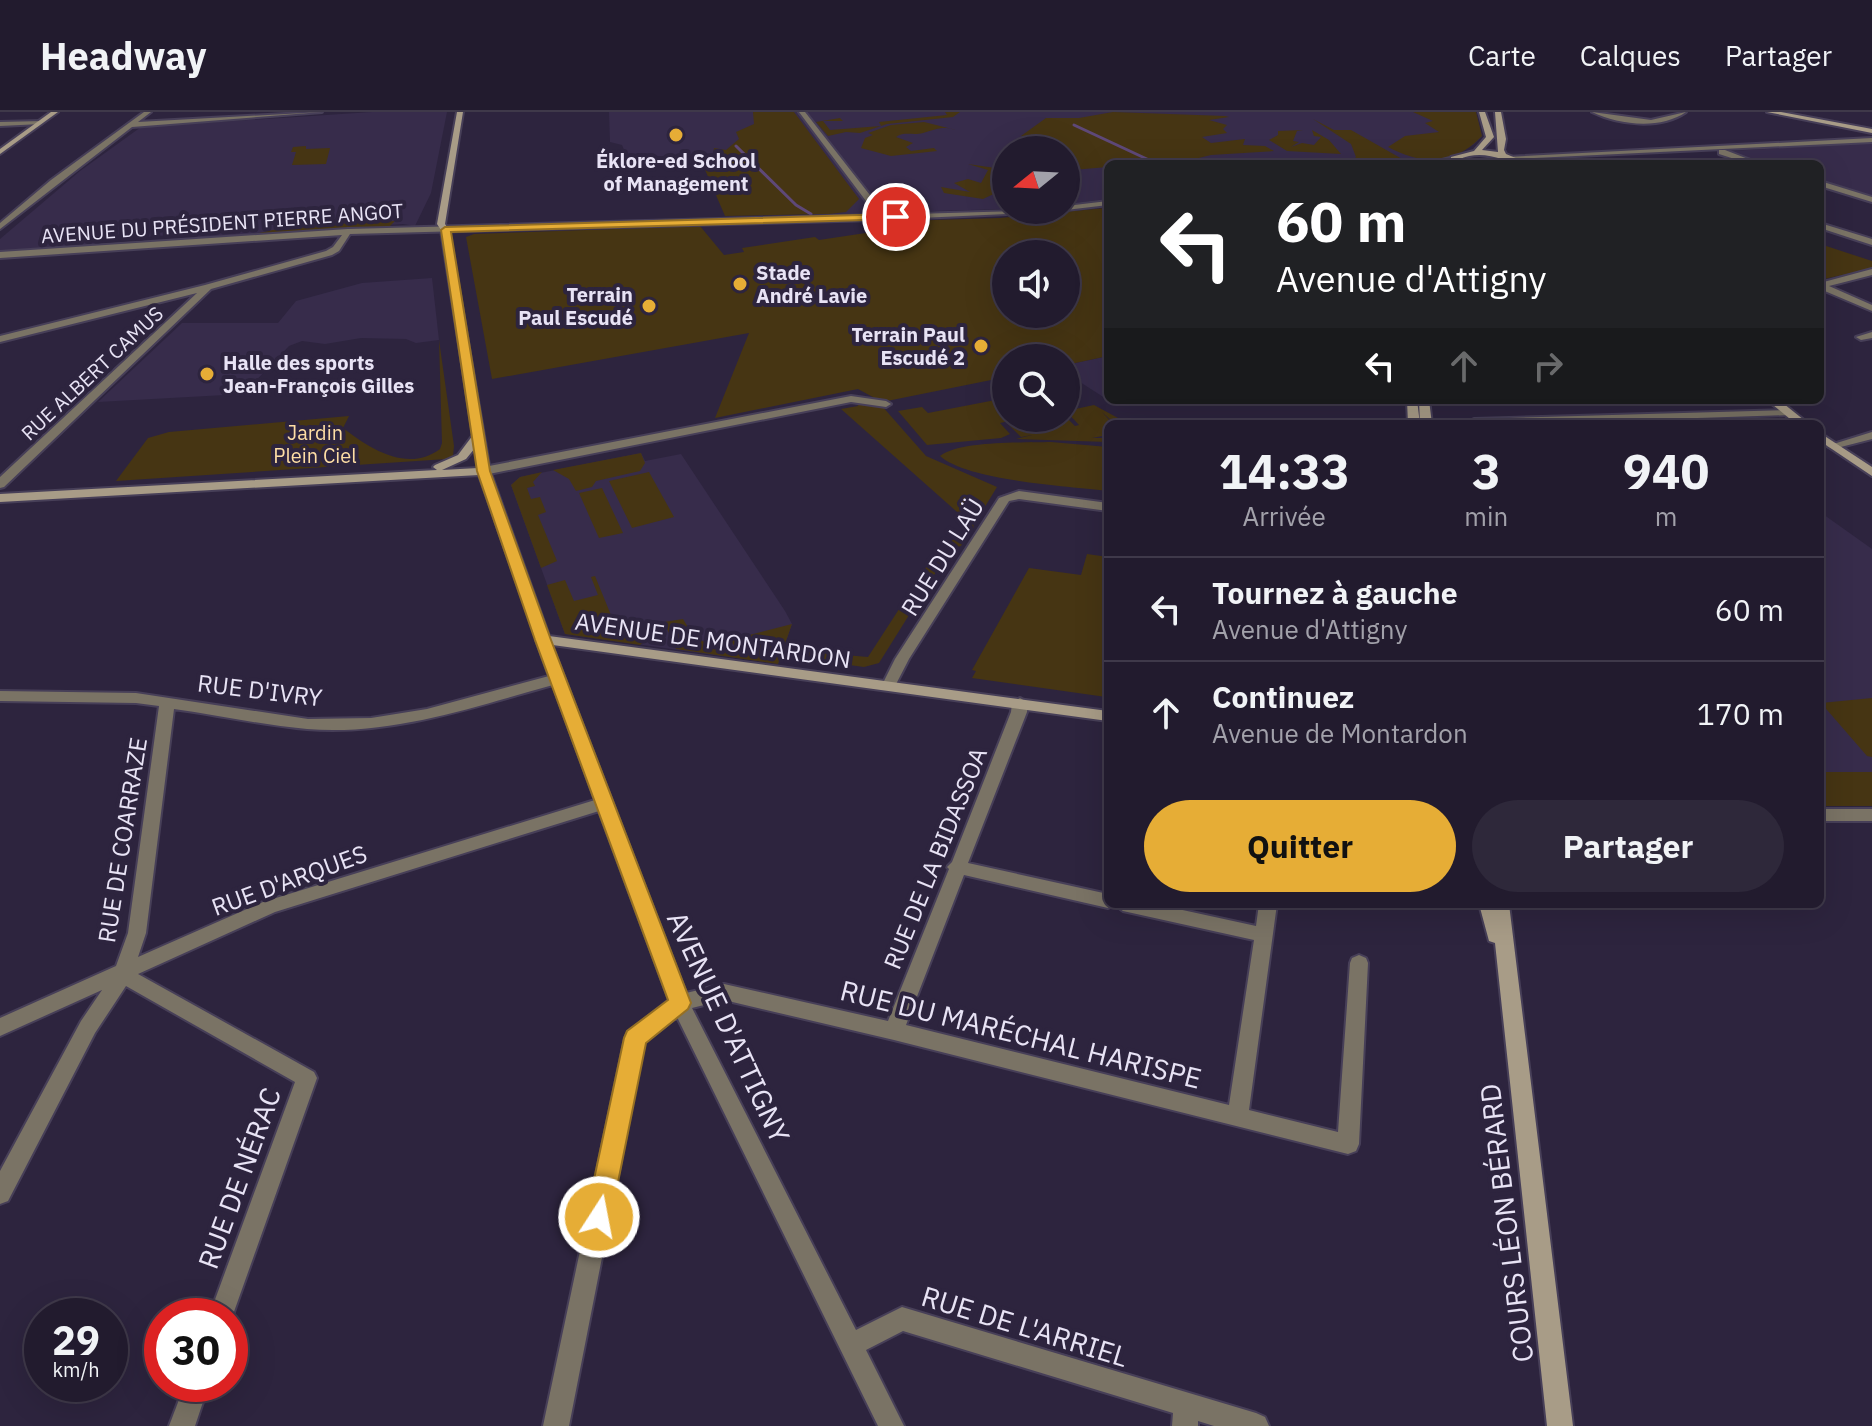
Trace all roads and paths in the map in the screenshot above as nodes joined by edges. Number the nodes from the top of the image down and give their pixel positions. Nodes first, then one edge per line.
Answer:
1 (55, 112) edge
2 (148, 112) edge
3 (319, 112) edge
4 (460, 112) edge
5 (802, 112) edge
6 (1482, 112) edge
7 (1498, 112) edge
8 (1595, 112) edge
9 (1625, 112) edge
10 (1683, 112) edge
11 (1770, 112) edge
12 (1664, 120) junction
13 (41, 122) junction
14 (0, 124) edge
15 (130, 125) junction
16 (1848, 126) junction
17 (28, 131) junction
18 (1872, 131) edge
19 (0, 133) edge
20 (1870, 140) edge
21 (1713, 148) junction
22 (0, 152) edge
23 (1476, 153) junction
24 (1507, 156) junction
25 (1553, 157) junction
26 (1457, 160) edge
27 (1516, 160) edge
28 (1541, 160) edge
29 (1745, 160) edge
30 (1824, 184) edge
31 (1872, 200) edge
32 (870, 201) junction
33 (1104, 203) edge
34 (1080, 206) edge
35 (992, 213) edge
36 (846, 218) junction
37 (876, 218) junction
38 (1824, 226) edge
39 (0, 227) edge
40 (445, 230) junction
41 (348, 232) junction
42 (1872, 242) edge
43 (0, 255) edge
44 (1872, 272) edge
45 (1824, 285) edge
46 (208, 287) junction
47 (1824, 288) edge
48 (1872, 308) edge
49 (0, 339) edge
50 (886, 404) dead end
51 (1777, 404) edge
52 (1787, 413) junction
53 (1544, 420) edge
54 (1797, 420) edge
55 (1872, 435) edge
56 (477, 437) junction
57 (1824, 439) edge
58 (1833, 446) junction
59 (484, 471) junction
60 (423, 472) junction
61 (1872, 472) edge
62 (0, 484) edge
63 (0, 498) edge
64 (1104, 506) edge
65 (543, 640) junction
66 (557, 679) junction
67 (888, 687) junction
68 (0, 696) edge
69 (167, 701) junction
70 (1020, 703) junction
71 (1104, 715) edge
72 (603, 804) junction
73 (1824, 815) edge
74 (1872, 815) edge
75 (956, 867) junction
76 (1104, 900) edge
77 (1141, 908) edge
78 (1267, 908) edge
79 (1489, 908) edge
80 (1500, 908) edge
81 (1263, 935) junction
82 (1359, 963) dead end
83 (123, 975) junction
84 (680, 1003) junction
85 (1511, 1012) junction
86 (0, 1027) edge
87 (894, 1031) junction
88 (1238, 1116) junction
89 (0, 1193) edge
90 (228, 1298) edge
91 (851, 1345) junction
92 (191, 1402) edge
93 (1185, 1416) edge
94 (182, 1426) edge
95 (556, 1426) edge
96 (891, 1426) edge
97 (1256, 1426) edge
98 (1560, 1426) edge

1 - 13 street
2 - 15 street
3 - 15 street
4 - 40 street, AVENUE DE MONTARDON
5 - 32 street
6 - 23 street
7 - 24 street
8 - 12 street
9 - 12 street
10 - 12 street
11 - 16 street
13 - 14 street
13 - 17 street
15 - 39 street
16 - 18 street
16 - 20 street
17 - 19 street
17 - 22 street
20 - 21 street
21 - 25 street
21 - 29 street
23 - 24 street
23 - 26 street
24 - 25 street
24 - 27 street
25 - 28 street
30 - 31 street
32 - 36 street
32 - 37 street
33 - 34 street
35 - 37 street, AVENUE DU PRÉSIDENT PIERRE ANGOT
36 - 37 street, AVENUE DU PRÉSIDENT PIERRE ANGOT
36 - 40 street, AVENUE DU PRÉSIDENT PIERRE ANGOT
38 - 42 street
40 - 41 street, AVENUE DU PRÉSIDENT PIERRE ANGOT
40 - 56 street, AVENUE DE MONTARDON
41 - 43 street, AVENUE DU PRÉSIDENT PIERRE ANGOT
41 - 46 street
44 - 45 street
46 - 49 street
46 - 62 street, RUE ALBERT CAMUS
47 - 48 street
50 - 59 street
51 - 52 street
52 - 53 street
52 - 54 street
55 - 58 street
56 - 59 street, AVENUE DE MONTARDON
56 - 60 street
57 - 58 street
58 - 61 street
59 - 60 street
59 - 65 street, AVENUE DE MONTARDON
60 - 63 street
64 - 67 street, RUE DU LAÜ
65 - 66 street, AVENUE D'ATTIGNY
65 - 67 street, AVENUE DE MONTARDON
66 - 69 street, RUE D'IVRY
66 - 72 street, AVENUE D'ATTIGNY
67 - 70 street, AVENUE DE MONTARDON
68 - 69 street, RUE D'IVRY
69 - 83 street, RUE DE COARRAZE
70 - 71 street, AVENUE DE MONTARDON
70 - 75 street, RUE DE LA BIDASSOA
72 - 83 street, RUE D'ARQUES
72 - 84 street, AVENUE D'ATTIGNY
73 - 74 street
75 - 76 street
75 - 87 street, RUE DE LA BIDASSOA
77 - 81 street
78 - 81 street
79 - 85 street, COURS LÉON BÉRARD
80 - 85 street, COURS LÉON BÉRARD
81 - 88 street
82 - 88 street, RUE DU MARÉCHAL HARISPE
83 - 86 street, RUE D'ARQUES
83 - 89 street, RUE DE COARRAZE
83 - 90 street, RUE DE NÉRAC
84 - 87 street, RUE DU MARÉCHAL HARISPE
84 - 91 street, AVENUE D'ATTIGNY
84 - 95 street
85 - 98 street, COURS LÉON BÉRARD
87 - 88 street, RUE DU MARÉCHAL HARISPE
91 - 93 street, RUE DE L'ARRIEL
91 - 96 street, AVENUE D'ATTIGNY
92 - 94 street
93 - 97 street, RUE DE L'ARRIEL

